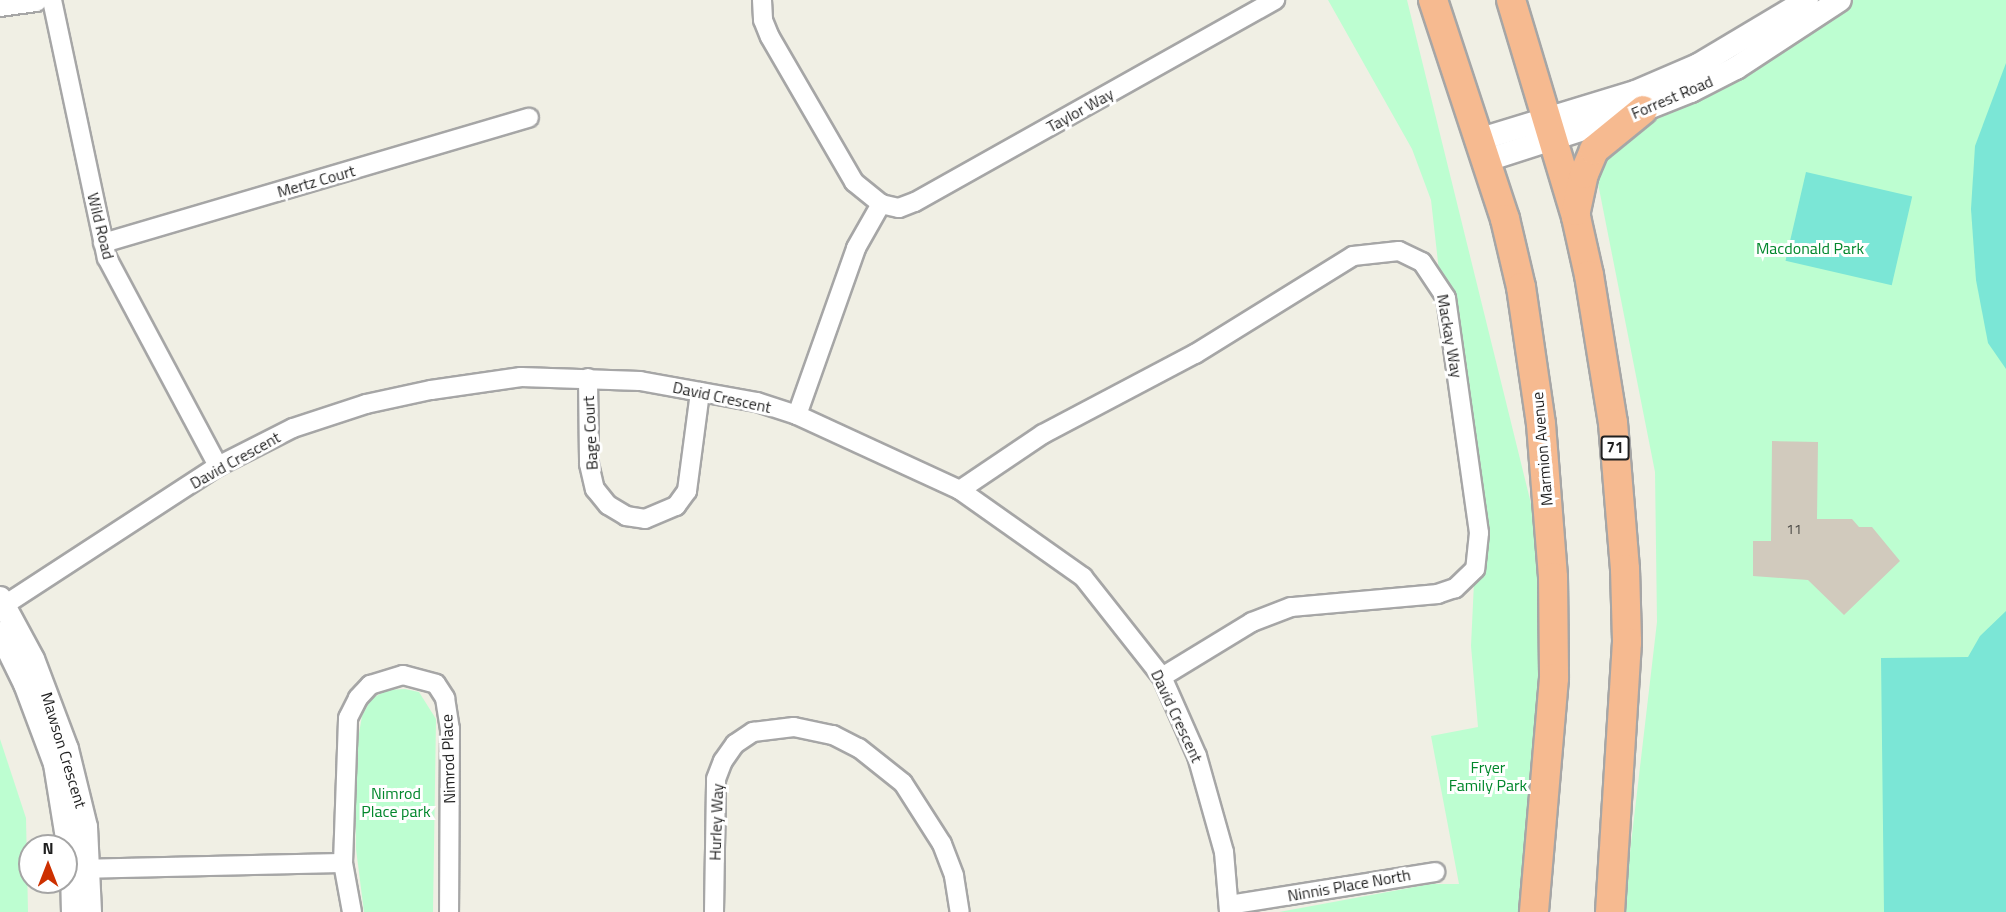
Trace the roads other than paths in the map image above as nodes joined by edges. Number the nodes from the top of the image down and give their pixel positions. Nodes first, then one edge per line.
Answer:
1 (36, 0) edge
2 (52, 0) edge
3 (762, 0) edge
4 (1275, 0) edge
5 (1433, 0) edge
6 (1511, 0) edge
7 (1808, 0) edge
8 (1840, 0) edge
9 (0, 6) edge
10 (1644, 111) junction
11 (529, 118) dead end
12 (1552, 129) junction
13 (1484, 149) junction
14 (881, 204) junction
15 (1576, 217) junction
16 (103, 243) junction
17 (588, 378) junction
18 (700, 392) junction
19 (797, 415) junction
20 (218, 466) junction
21 (960, 490) junction
22 (1, 604) edge
23 (0, 633) edge
24 (1162, 677) junction
25 (343, 863) junction
26 (81, 869) junction
27 (1435, 872) dead end
28 (1229, 909) edge
29 (73, 912) edge
30 (90, 912) edge
31 (352, 912) edge
32 (449, 912) edge
33 (714, 912) edge
34 (960, 912) edge
35 (1534, 912) edge
36 (1610, 912) edge

1 - 9 street
2 - 16 street, Wild Road
3 - 14 street
4 - 14 street, Taylor Way
5 - 13 highway, Marmion Avenue
6 - 12 highway, 71
7 - 12 street, Forrest Road
8 - 10 street, Forrest Road
10 - 12 street, Forrest Road
10 - 15 highway
11 - 16 street, Mertz Court
12 - 13 street, Forrest Road
12 - 15 highway, 71
13 - 35 highway, Marmion Avenue
14 - 19 street
15 - 36 highway, 71
16 - 20 street, Wild Road
17 - 18 street, David Crescent
17 - 18 street, Bage Court
17 - 20 street, David Crescent
18 - 19 street, David Crescent
19 - 21 street, David Crescent
20 - 22 street, David Crescent
21 - 24 street, David Crescent
21 - 24 street, Mackay Way
22 - 26 street, Mawson Crescent
23 - 26 street, Mawson Crescent
24 - 28 street, David Crescent
25 - 26 street
25 - 31 street, Nimrod Place
25 - 32 street, Nimrod Place
26 - 29 street, Mawson Crescent
26 - 30 street, Mawson Crescent
27 - 28 street, Ninnis Place North
33 - 34 street, Hurley Way

